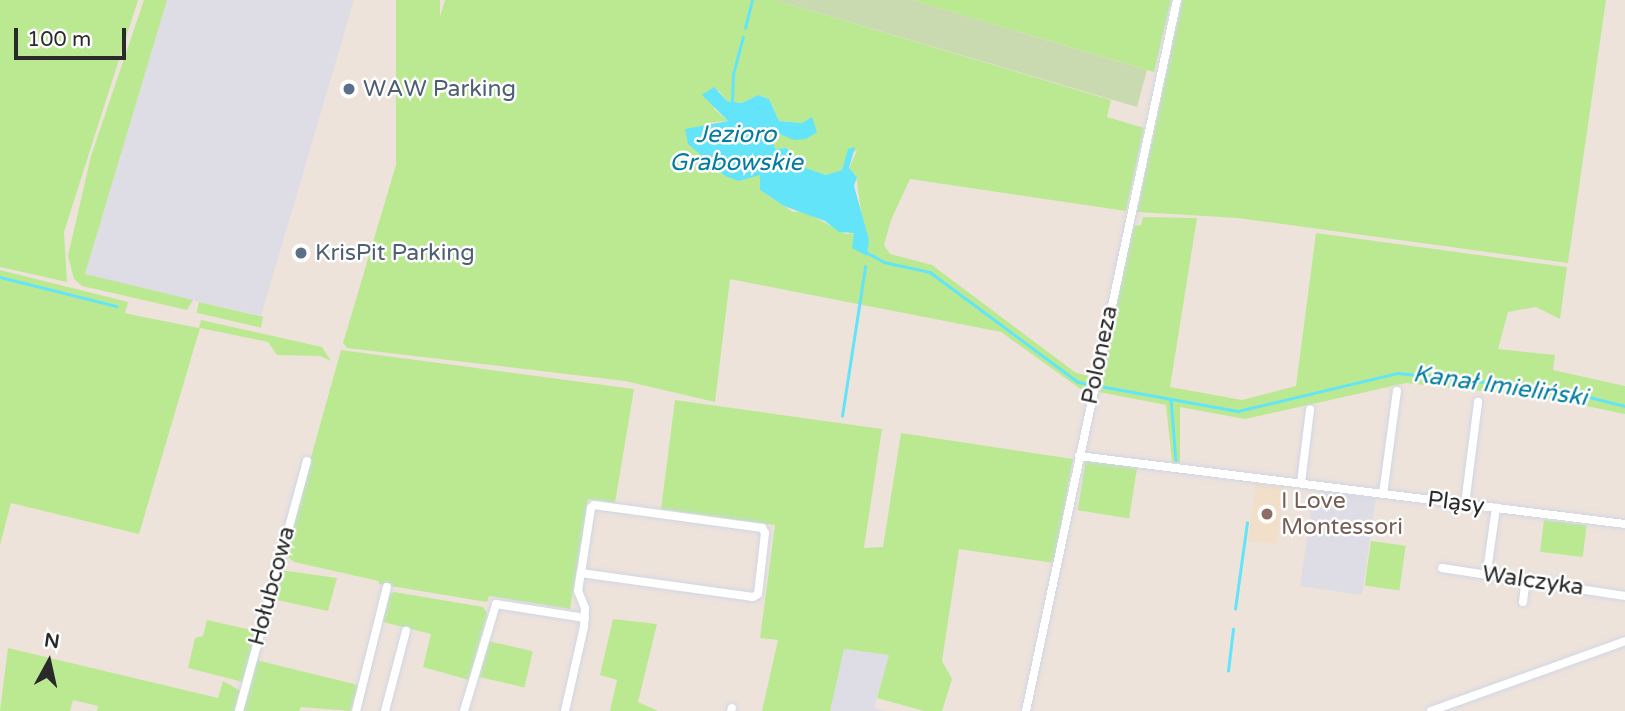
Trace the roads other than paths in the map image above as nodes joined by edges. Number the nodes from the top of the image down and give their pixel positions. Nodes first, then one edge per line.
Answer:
1 (1177, 0) edge
2 (1397, 391) dead end
3 (1478, 402) dead end
4 (1310, 410) dead end
5 (1079, 456) junction
6 (307, 461) dead end
7 (1301, 483) junction
8 (1383, 494) junction
9 (1465, 504) junction
10 (1496, 508) junction
11 (1625, 524) edge
12 (1488, 564) dead end
13 (1441, 568) dead end
14 (581, 573) junction
15 (1526, 579) junction
16 (387, 587) dead end
17 (1625, 596) edge
18 (1523, 602) dead end
19 (584, 618) junction
20 (406, 631) dead end
21 (1625, 641) edge
22 (239, 711) edge
23 (356, 711) edge
24 (385, 711) edge
25 (464, 711) edge
26 (565, 711) edge
27 (1026, 711) edge
28 (1431, 711) edge

1 - 5 street, Poloneza
2 - 8 street
3 - 9 street
4 - 7 street
5 - 7 street, Pląsy
5 - 27 street, Poloneza
6 - 22 street, Hołubcowa
7 - 8 street, Pląsy
8 - 9 street, Pląsy
9 - 10 street, Pląsy
10 - 11 street, Pląsy
10 - 12 street
13 - 15 street, Walczyka
14 - 14 street
14 - 19 street
15 - 17 street, Walczyka
15 - 18 street
16 - 23 street
19 - 25 street
19 - 26 street
20 - 24 street
21 - 28 street

